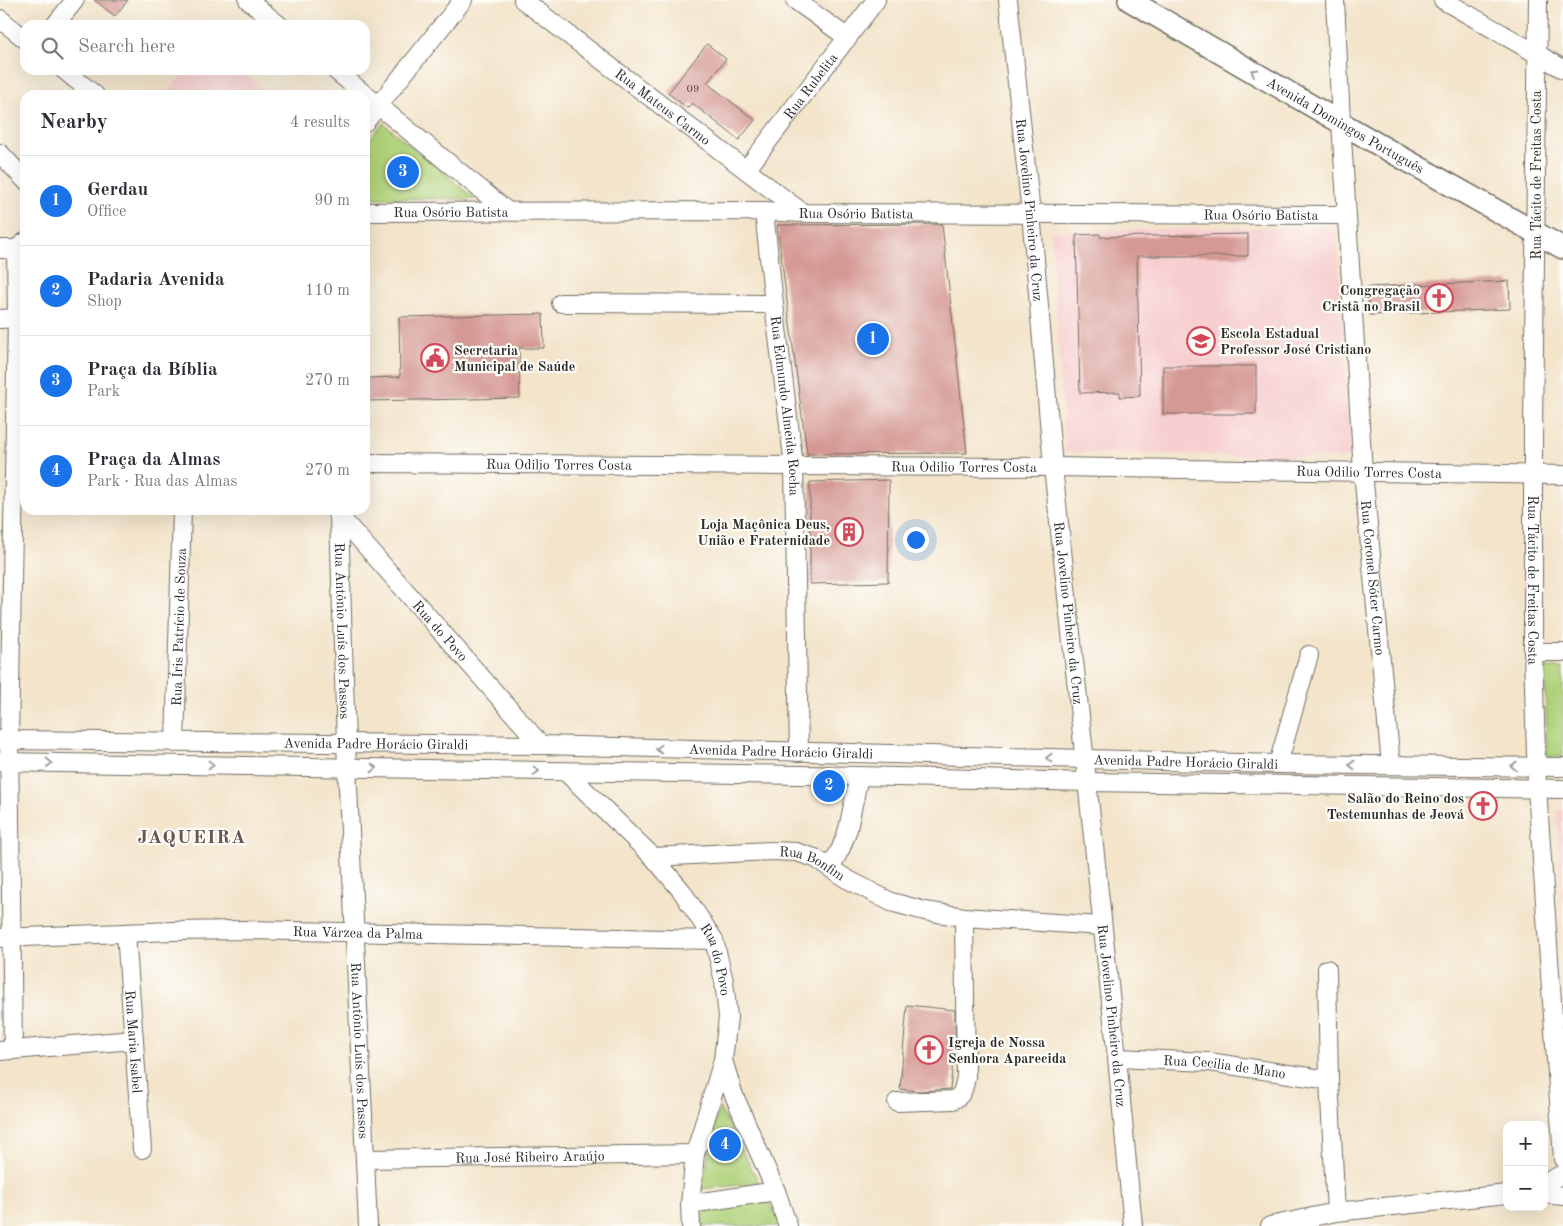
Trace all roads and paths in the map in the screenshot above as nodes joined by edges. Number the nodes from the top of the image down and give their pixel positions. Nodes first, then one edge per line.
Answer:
1 (75, 0) edge
2 (248, 0) edge
3 (463, 0) edge
4 (523, 0) edge
5 (795, 0) edge
6 (876, 0) edge
7 (1008, 0) edge
8 (1129, 0) edge
9 (1335, 0) edge
10 (1443, 0) edge
11 (1538, 0) edge
12 (0, 19) edge
13 (59, 20) edge
14 (273, 20) edge
15 (20, 35) edge
16 (848, 38) junction
17 (1537, 55) junction
18 (1563, 69) edge
19 (70, 75) edge
20 (341, 75) edge
21 (89, 90) edge
22 (360, 90) edge
23 (370, 98) edge
24 (378, 105) junction
25 (370, 115) edge
26 (1342, 122) junction
27 (0, 154) edge
28 (746, 170) junction
29 (20, 175) edge
30 (507, 211) junction
31 (764, 211) junction
32 (370, 212) edge
33 (803, 212) junction
34 (1031, 213) junction
35 (1347, 215) junction
36 (1536, 232) junction
37 (14, 247) edge
38 (1563, 248) edge
39 (561, 303) dead end
40 (774, 304) junction
41 (8, 319) edge
42 (13, 454) edge
43 (370, 463) edge
44 (794, 466) junction
45 (1054, 467) junction
46 (1363, 472) junction
47 (1533, 474) junction
48 (1563, 474) edge
49 (182, 515) edge
50 (336, 515) edge
51 (338, 515) edge
52 (1533, 652) junction
53 (1563, 652) edge
54 (1309, 655) dead end
55 (5, 740) edge
56 (175, 743) junction
57 (346, 744) junction
58 (541, 745) junction
59 (799, 752) junction
60 (1084, 759) junction
61 (5, 762) edge
62 (1278, 764) junction
63 (1391, 765) junction
64 (1536, 767) junction
65 (1563, 767) edge
66 (347, 768) junction
67 (566, 772) junction
68 (859, 776) junction
69 (1087, 782) junction
70 (1537, 788) junction
71 (1563, 789) edge
72 (654, 857) junction
73 (830, 868) junction
74 (964, 917) junction
75 (1102, 926) junction
76 (355, 932) junction
77 (126, 934) junction
78 (5, 938) edge
79 (714, 940) junction
80 (1327, 969) dead end
81 (134, 1040) junction
82 (6, 1051) edge
83 (1117, 1058) junction
84 (723, 1060) junction
85 (1329, 1080) junction
86 (898, 1102) dead end
87 (142, 1149) dead end
88 (695, 1154) junction
89 (365, 1159) junction
90 (1563, 1159) edge
91 (1563, 1174) edge
92 (1548, 1181) edge
93 (776, 1191) junction
94 (1503, 1194) edge
95 (1548, 1194) edge
96 (1563, 1196) edge
97 (690, 1204) junction
98 (1336, 1212) junction
99 (368, 1226) edge
100 (690, 1226) edge
101 (788, 1226) edge
102 (1132, 1226) edge
103 (1270, 1226) edge

1 - 13 street
2 - 14 street
3 - 24 street
4 - 28 street, Rua Mateus Carmo
5 - 16 street
6 - 16 street, Rua Rubelita
7 - 34 street, Rua Jovelino Pinheiro da Cruz
26 -> 8 main road, Avenida Domingos Português
9 - 26 street, Rua Coronel Sóter Carmo
10 - 17 street
11 - 17 street, Rua Tácito de Freitas Costa
12 - 15 street
16 - 28 street, Rua Rubelita
17 - 18 street
17 - 36 street, Rua Tácito de Freitas Costa
19 - 21 street
20 - 22 street
23 - 24 street
24 - 25 street
24 - 30 street
26 - 35 street, Rua Coronel Sóter Carmo
26 - 36 main road, Avenida Domingos Português
27 - 29 street
28 - 33 street, Rua Mateus Carmo
30 - 31 street, Rua Osório Batista
30 - 32 street, Rua Osório Batista
31 - 33 street, Rua Osório Batista
31 - 40 street, Rua Edmundo Almeida Rocha
33 - 34 street, Rua Osório Batista
34 - 35 street, Rua Osório Batista
34 - 45 street, Rua Jovelino Pinheiro da Cruz
35 - 46 street, Rua Coronel Sóter Carmo
36 - 38 main road, Avenida Domingos Português
36 - 47 street, Rua Tácito de Freitas Costa
37 - 41 street
39 - 40 street
40 - 44 street, Rua Edmundo Almeida Rocha
41 - 42 street
42 - 55 street
43 - 44 street, Rua Odilio Torres Costa
44 - 45 street, Rua Odilio Torres Costa
44 - 59 street, Rua Edmundo Almeida Rocha
45 - 46 street, Rua Odilio Torres Costa
45 - 60 street, Rua Jovelino Pinheiro da Cruz
46 - 47 street, Rua Odilio Torres Costa
46 - 63 street, Rua Coronel Sóter Carmo
47 - 48 street, Rua Odilio Torres Costa
47 - 52 street, Rua Tácito de Freitas Costa
49 - 56 street, Rua Íris Patrício de Souza
50 - 57 street, Rua Antônio Luís dos Passos
51 - 58 street, Rua do Povo
52 - 53 street
52 - 64 street, Rua Tácito de Freitas Costa
54 - 62 street
55 - 56 street, Avenida Padre Horácio Giraldi
55 - 61 street
56 - 57 street, Avenida Padre Horácio Giraldi
57 - 58 street, Avenida Padre Horácio Giraldi
57 - 66 street, Rua Antônio Luís dos Passos
59 -> 58 street, Avenida Padre Horácio Giraldi
60 -> 59 street, Avenida Padre Horácio Giraldi
60 - 62 street, Avenida Padre Horácio Giraldi
60 - 69 street, Rua Jovelino Pinheiro da Cruz
61 -> 66 street, Avenida Padre Horácio Giraldi
61 - 78 street
63 -> 62 street, Avenida Padre Horácio Giraldi
64 -> 63 street, Avenida Padre Horácio Giraldi
64 - 65 street, Avenida Padre Horácio Giraldi
64 - 70 street, Rua Tácito de Freitas Costa
66 -> 67 street, Avenida Padre Horácio Giraldi
66 - 76 street, Rua Antônio Luís dos Passos
67 - 68 street, Avenida Padre Horácio Giraldi
67 - 72 street, Rua do Povo
68 - 69 street, Avenida Padre Horácio Giraldi
68 - 73 street
69 - 70 street, Avenida Padre Horácio Giraldi
69 - 75 street, Rua Jovelino Pinheiro da Cruz
70 - 71 street, Avenida Padre Horácio Giraldi
70 - 90 street, Rua Tácito de Freitas Costa
72 - 73 street, Rua Bonfim
72 - 79 street, Rua do Povo
73 - 74 street, Rua Bonfim
74 - 75 street, Rua Bonfim
74 - 86 street
75 - 83 street, Rua Jovelino Pinheiro da Cruz
76 - 77 street, Rua Várzea da Palma
76 - 79 street, Rua Várzea da Palma
76 - 89 street, Rua Antônio Luís dos Passos
77 - 78 street, Rua Várzea da Palma
77 - 81 street, Rua Maria Isabel
78 - 82 street
79 - 84 street, Rua do Povo
80 - 85 street
81 - 82 street
81 - 87 street, Rua Maria Isabel
83 - 85 street, Rua Cecilia de Mano
83 - 102 street, Rua Jovelino Pinheiro da Cruz
84 - 88 street
84 - 93 street, Rua do Povo
85 - 98 street
88 - 89 street, Rua José Ribeiro Araújo
88 - 97 street
89 - 99 street, Rua Antônio Luís dos Passos
91 - 92 street
93 - 97 street
93 - 101 street, Rua do Povo
94 - 98 street
95 - 96 street
97 - 100 street
98 - 103 street

